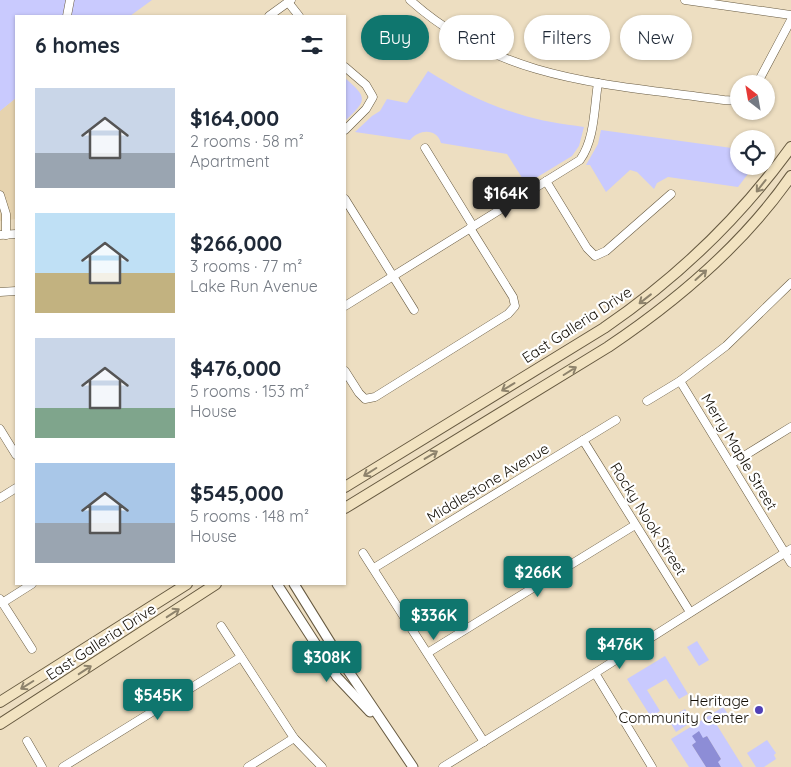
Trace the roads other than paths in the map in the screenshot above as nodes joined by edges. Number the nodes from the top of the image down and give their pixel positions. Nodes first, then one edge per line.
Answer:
1 (70, 0) edge
2 (410, 0) edge
3 (685, 0) edge
4 (289, 1) edge
5 (66, 15) edge
6 (270, 15) edge
7 (298, 15) edge
8 (791, 15) edge
9 (791, 20) edge
10 (346, 68) edge
11 (762, 75) edge
12 (598, 83) junction
13 (730, 100) edge
14 (346, 129) edge
15 (425, 148) dead end
16 (791, 148) edge
17 (791, 176) edge
18 (546, 181) junction
19 (671, 194) dead end
20 (0, 195) edge
21 (346, 201) edge
22 (471, 227) junction
23 (3, 235) edge
24 (393, 276) junction
25 (791, 283) edge
26 (15, 291) edge
27 (0, 292) edge
28 (346, 305) edge
29 (414, 310) dead end
30 (346, 373) edge
31 (680, 381) junction
32 (647, 401) dead end
33 (616, 420) dead end
34 (791, 427) edge
35 (0, 429) edge
36 (583, 440) junction
37 (15, 453) edge
38 (731, 464) junction
39 (346, 486) edge
40 (15, 489) edge
41 (0, 498) edge
42 (346, 507) edge
43 (635, 525) junction
44 (788, 551) edge
45 (363, 553) dead end
46 (791, 563) edge
47 (374, 568) junction
48 (30, 585) edge
49 (185, 585) edge
50 (214, 585) edge
51 (278, 585) edge
52 (295, 585) edge
53 (1, 601) edge
54 (690, 612) junction
55 (222, 626) dead end
56 (32, 649) dead end
57 (429, 652) junction
58 (240, 656) junction
59 (595, 674) junction
60 (0, 702) edge
61 (0, 724) edge
62 (391, 734) junction
63 (294, 738) junction
64 (26, 741) dead end
65 (484, 742) junction
66 (42, 767) edge
67 (63, 767) edge
68 (248, 767) edge
69 (322, 767) edge
70 (413, 767) edge
71 (443, 767) edge
72 (652, 767) edge

1 - 5 street
2 - 12 street
3 - 8 street
4 - 6 street
4 - 7 street
9 - 11 street
10 - 14 street
12 - 13 street
12 - 18 street
15 - 22 street
16 -> 39 main road, East Galleria Drive
42 -> 17 main road
18 - 19 street
18 - 22 street
20 - 23 street
21 - 24 street
22 - 24 street
22 - 30 street
24 - 28 street
24 - 29 street
25 - 31 street
26 - 27 street
31 - 32 street
31 - 38 street, Merry Maple Street
33 - 36 street, Middlestone Avenue
34 - 38 street
35 - 37 street
36 - 43 street, Rocky Nook Street
36 - 47 street, Middlestone Avenue
38 - 44 street, Merry Maple Street
40 - 41 street
43 - 54 street, Rocky Nook Street
43 - 57 street
44 - 46 street, Merry Maple Street
44 - 54 street
45 - 47 street
47 - 57 street
48 - 53 street
49 -> 60 main road, East Galleria Drive
61 -> 50 main road, East Galleria Drive
51 - 62 street
52 - 62 street
53 - 56 street
54 - 59 street
55 - 58 street
57 - 65 street
58 - 63 street
58 - 67 street
59 - 65 street
59 - 72 street
62 - 70 street
63 - 68 street
63 - 69 street
64 - 66 street
65 - 71 street

